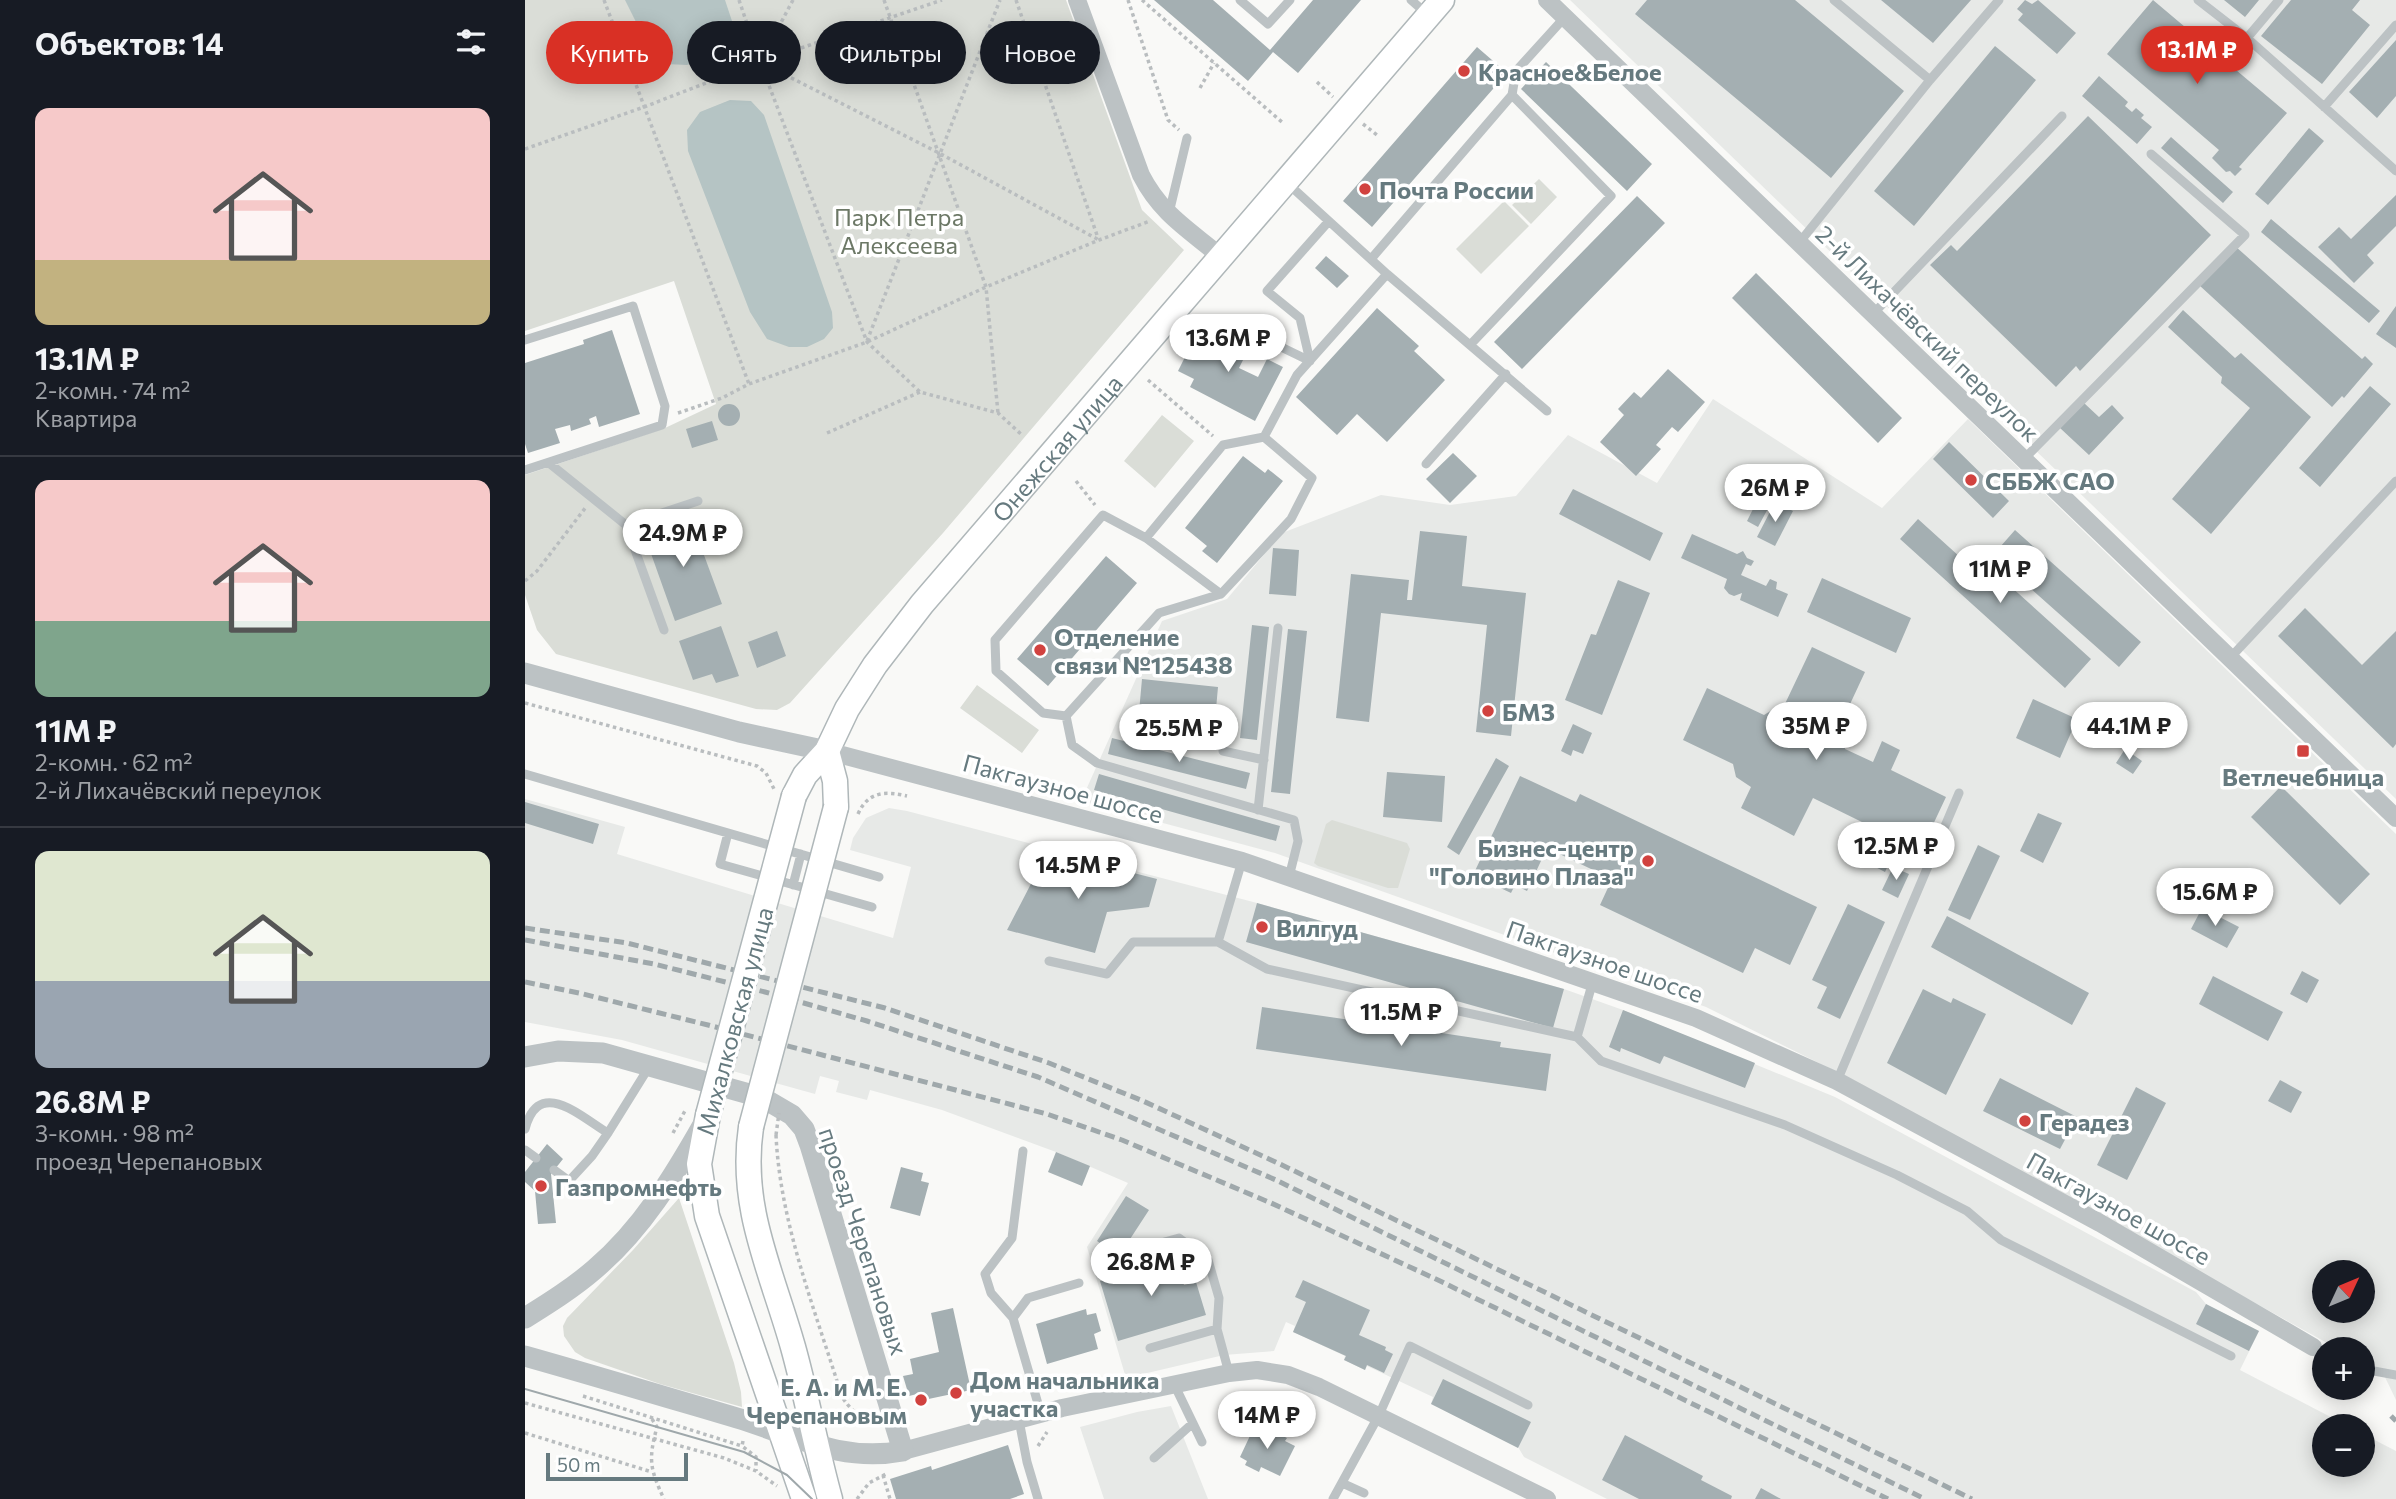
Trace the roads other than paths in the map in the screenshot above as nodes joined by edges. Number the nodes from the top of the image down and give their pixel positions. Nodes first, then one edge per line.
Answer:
1 (1077, 0) edge
2 (1240, 0) edge
3 (1290, 0) edge
4 (1547, 0) edge
5 (1834, 0) edge
6 (1999, 0) edge
7 (2198, 0) edge
8 (2279, 0) edge
9 (1427, 5) edge
10 (1565, 17) junction
11 (2396, 25) edge
12 (2247, 38) junction
13 (1930, 80) junction
14 (1512, 95) junction
15 (2324, 107) junction
16 (2062, 116) dead end
17 (1187, 138) dead end
18 (2151, 154) dead end
19 (2396, 171) edge
20 (1285, 181) junction
21 (1168, 214) junction
22 (1329, 221) junction
23 (1799, 243) junction
24 (1220, 256) junction
25 (1371, 259) junction
26 (1387, 274) junction
27 (1873, 314) junction
28 (525, 340) edge
29 (1471, 344) junction
30 (1279, 346) dead end
31 (1310, 361) junction
32 (1506, 374) junction
33 (1547, 411) dead end
34 (1264, 437) junction
35 (2024, 459) junction
36 (548, 463) junction
37 (1426, 464) dead end
38 (525, 470) edge
39 (2396, 481) edge
40 (698, 500) dead end
41 (626, 525) junction
42 (1146, 538) junction
43 (1221, 594) junction
44 (1278, 628) dead end
45 (664, 631) dead end
46 (2230, 658) junction
47 (528, 672) edge
48 (1066, 716) junction
49 (827, 751) junction
50 (1223, 751) dead end
51 (1264, 760) junction
52 (525, 775) edge
53 (1959, 793) dead end
54 (1258, 810) junction
55 (2396, 818) edge
56 (728, 833) junction
57 (801, 854) junction
58 (1241, 861) junction
59 (879, 877) dead end
60 (1289, 877) junction
61 (793, 885) junction
62 (872, 907) dead end
63 (1218, 942) junction
64 (1049, 961) dead end
65 (1593, 981) junction
66 (1577, 1037) junction
67 (525, 1057) edge
68 (650, 1066) junction
69 (1837, 1081) junction
70 (697, 1112) junction
71 (525, 1129) edge
72 (608, 1133) junction
73 (525, 1150) edge
74 (1023, 1151) dead end
75 (536, 1158) dead end
76 (554, 1170) dead end
77 (1139, 1249) dead end
78 (1079, 1283) dead end
79 (525, 1318) edge
80 (1013, 1318) junction
81 (1217, 1329) junction
82 (2312, 1346) edge
83 (1150, 1348) dead end
84 (525, 1356) edge
85 (2231, 1356) dead end
86 (2375, 1371) edge
87 (1229, 1373) junction
88 (2396, 1374) edge
89 (1174, 1384) junction
90 (1528, 1405) dead end
91 (1041, 1414) junction
92 (1379, 1415) junction
93 (1019, 1420) junction
94 (1193, 1423) junction
95 (781, 1434) junction
96 (1202, 1442) dead end
97 (815, 1446) junction
98 (903, 1451) junction
99 (1154, 1458) dead end
100 (1342, 1483) junction
101 (1364, 1493) dead end
102 (793, 1495) edge
103 (830, 1499) edge
104 (1038, 1499) edge
105 (1333, 1499) edge
106 (1547, 1499) edge

1 - 21 street
2 - 3 lane
4 - 10 street, 2-й Лихачёвский переулок
5 - 13 lane
6 - 13 lane
7 - 12 lane
8 - 12 lane
9 - 20 main road, Онежская улица
10 - 14 lane
10 - 23 street, 2-й Лихачёвский переулок
11 - 15 lane
12 - 15 lane
13 - 23 lane
14 - 25 lane
14 - 29 lane
15 - 19 lane
16 - 27 lane
17 - 21 lane
18 - 35 lane
20 - 22 lane
20 - 24 main road, Онежская улица
21 - 24 street
22 - 25 lane
22 - 31 lane
23 - 27 street, 2-й Лихачёвский переулок
24 - 49 main road, Онежская улица
25 - 26 lane
26 - 29 lane
26 - 31 lane
27 - 35 street, 2-й Лихачёвский переулок
28 - 36 lane
29 - 32 lane
30 - 31 lane
31 - 34 lane
32 - 33 lane
32 - 37 lane
34 - 42 lane
34 - 43 lane
35 - 46 street, 2-й Лихачёвский переулок
36 - 38 lane
36 - 41 lane
39 - 46 lane
40 - 41 lane
41 - 45 lane
42 - 43 lane
42 - 48 lane
43 - 48 lane
44 - 51 lane
46 - 55 street, 2-й Лихачёвский переулок
47 - 49 street
48 - 54 lane
49 - 58 street, Пакгаузное шоссе
49 - 70 main road, Михалковская улица, bridge
49 - 97 main road, Михалковская улица, bridge
50 - 51 lane
51 - 54 lane
52 - 56 lane
53 - 69 lane
54 - 60 lane
56 - 57 lane
56 - 61 lane
57 - 59 lane
57 - 61 lane
58 - 60 street, Пакгаузное шоссе
58 - 63 lane
60 - 65 street, Пакгаузное шоссе
61 - 62 lane
63 - 64 lane
63 - 66 lane
65 - 66 lane
65 - 69 street, Пакгаузное шоссе
66 - 85 lane
67 - 68 street, проезд Черепановых
68 - 72 lane
68 - 98 street, проезд Черепановых
69 - 82 street, Пакгаузное шоссе
70 - 79 street
70 - 95 main road, Михалковская улица
71 - 72 lane
72 - 76 lane
73 - 75 lane
74 - 80 lane
77 - 81 lane
78 - 80 lane
80 - 91 lane
81 - 83 lane
81 - 87 lane
84 - 95 street
86 - 88 lane
87 - 89 street
87 - 92 street
89 - 91 street
89 - 94 lane
90 - 92 lane
91 - 93 street
92 - 100 lane
92 - 106 street
93 - 98 street
93 - 104 lane
94 - 96 lane
94 - 99 lane
95 - 97 street
95 - 102 main road, Михалковская улица
97 - 98 street
97 - 103 main road, Михалковская улица
100 - 101 lane
100 - 105 lane

